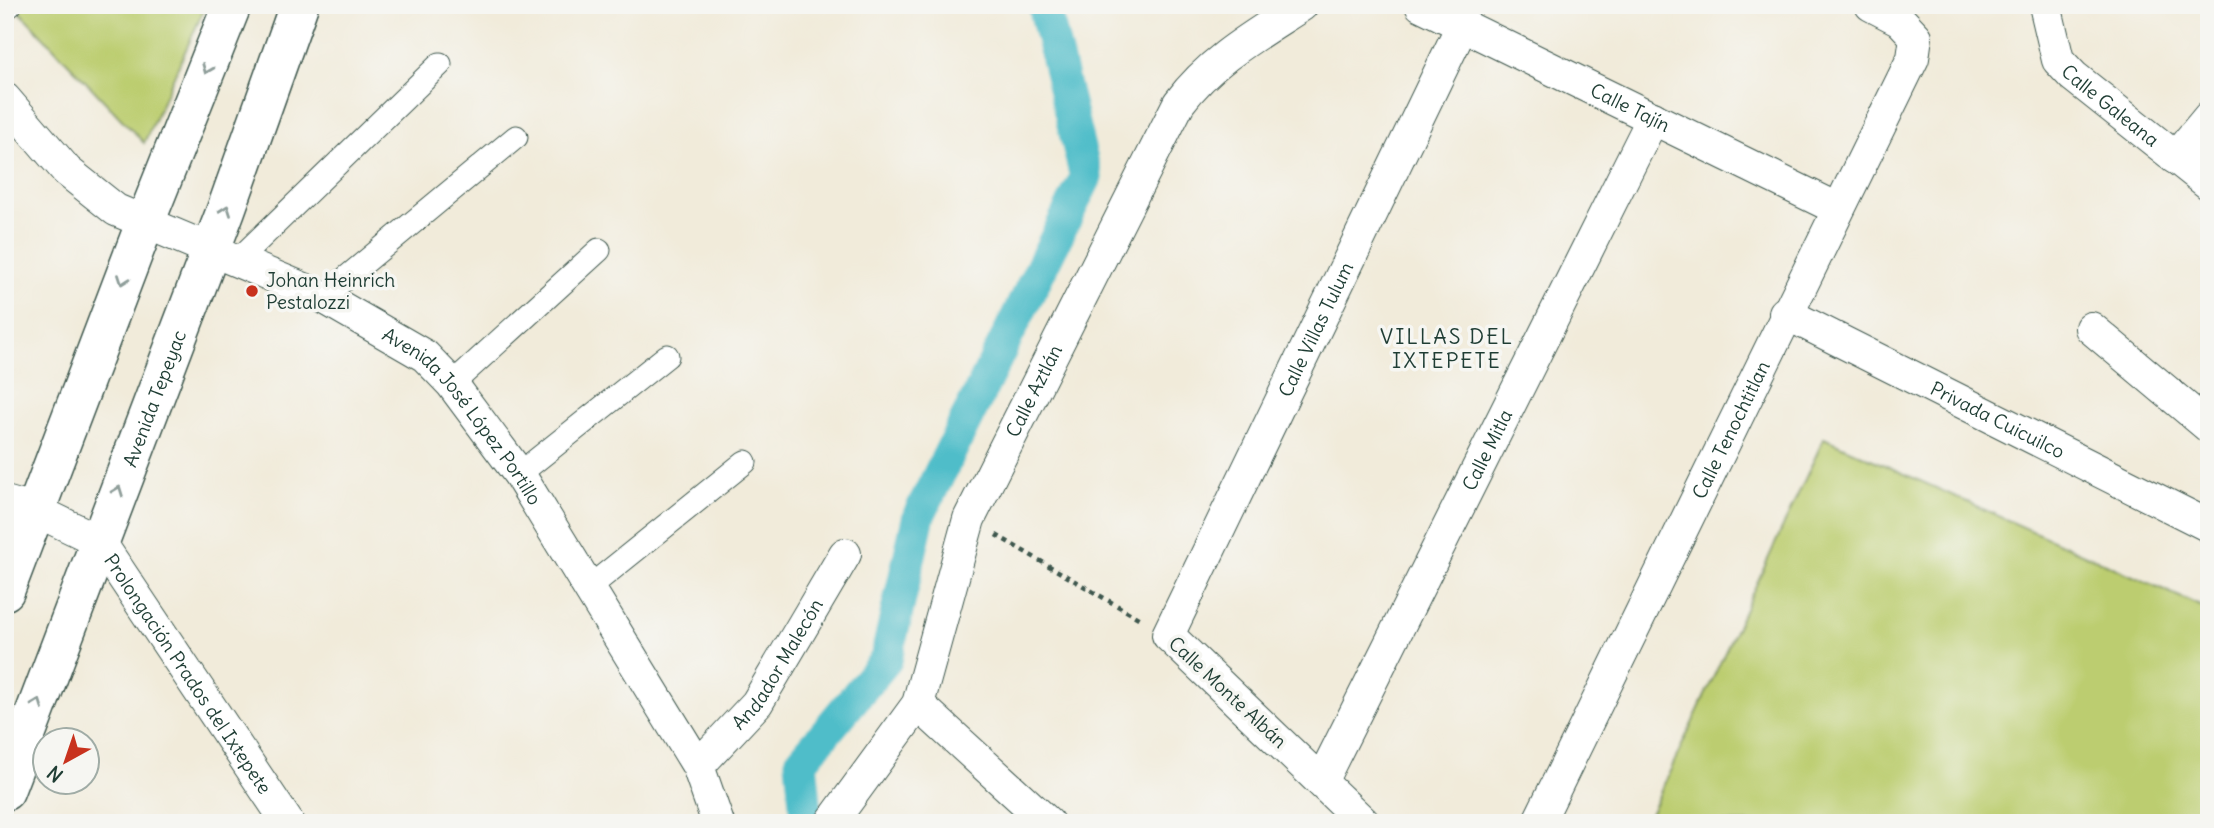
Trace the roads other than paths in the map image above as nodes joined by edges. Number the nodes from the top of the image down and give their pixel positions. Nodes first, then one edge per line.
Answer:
1 (10, 5) edge
2 (232, 5) edge
3 (299, 5) edge
4 (1302, 5) edge
5 (1421, 5) edge
6 (1871, 5) edge
7 (2045, 5) edge
8 (5, 9) edge
9 (1462, 24) junction
10 (440, 64) dead end
11 (5, 99) edge
12 (2209, 117) edge
13 (1653, 118) junction
14 (516, 137) dead end
15 (2175, 158) junction
16 (2209, 184) edge
17 (1838, 209) junction
18 (145, 223) junction
19 (599, 250) dead end
20 (224, 256) junction
21 (323, 297) junction
22 (1785, 313) junction
23 (2091, 328) dead end
24 (667, 356) dead end
25 (452, 384) junction
26 (2209, 427) edge
27 (745, 462) dead end
28 (519, 474) junction
29 (21, 507) edge
30 (2209, 526) edge
31 (99, 541) junction
32 (845, 554) dead end
33 (587, 589) junction
34 (5, 591) edge
35 (1168, 635) joint
36 (918, 704) junction
37 (698, 766) junction
38 (1322, 780) junction
39 (5, 791) edge
40 (288, 823) edge
41 (718, 823) edge
42 (831, 823) edge
43 (1048, 823) edge
44 (1364, 823) edge
45 (1538, 823) edge

1 - 8 street
2 -> 18 street
20 -> 3 street, Avenida Tepeyac
4 - 36 street, Calle Aztlán
5 - 9 street, Calle Tajín
6 - 17 street, Calle Tenochtitlan
7 - 15 street, Calle Galeana
9 - 13 street, Calle Tajín
9 - 35 street, Calle Villas Tulum
10 - 20 street
11 - 18 street, Avenida José López Portillo
12 - 15 street
13 - 17 street, Calle Tajín
13 - 38 street, Calle Mitla
14 - 21 street
15 - 16 street, Calle Galeana
17 - 22 street, Calle Tenochtitlan
18 - 20 street, Avenida José López Portillo
18 -> 29 street
19 - 25 street
20 - 21 street, Avenida José López Portillo
31 -> 20 street, Avenida Tepeyac
21 - 25 street, Avenida José López Portillo
22 - 30 street, Privada Cuicuilco
22 - 45 street, Calle Tenochtitlan
23 - 26 street
24 - 28 street
25 - 28 street, Avenida José López Portillo
27 - 33 street
28 - 33 street, Avenida José López Portillo
29 - 31 street, Prolongación Prados del Ixtepete
29 - 34 street
39 -> 31 street, Avenida Tepeyac
31 - 40 street, Prolongación Prados del Ixtepete
32 - 37 street, Andador Malecón
33 - 37 street, Avenida José López Portillo
35 - 38 street, Calle Monte Albán
36 - 42 street, Calle Aztlán
36 - 43 street
37 - 41 street, Avenida José López Portillo
38 - 44 street, Calle Monte Albán

